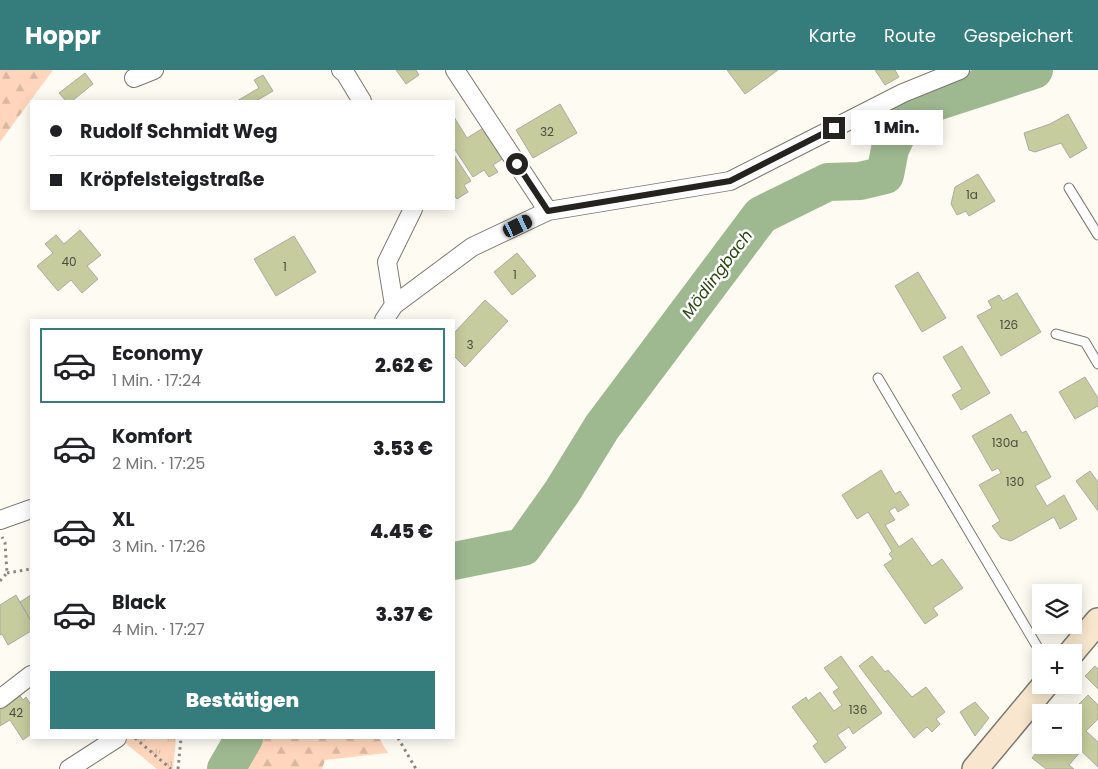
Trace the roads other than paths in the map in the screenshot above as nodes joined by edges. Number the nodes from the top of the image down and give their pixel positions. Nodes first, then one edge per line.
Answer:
1 (154, 70) edge
2 (341, 70) edge
3 (455, 70) edge
4 (960, 70) edge
5 (134, 78) dead end
6 (361, 100) edge
7 (1069, 188) dead end
8 (413, 210) edge
9 (548, 211) junction
10 (1098, 235) edge
11 (394, 305) junction
12 (371, 319) edge
13 (385, 319) edge
14 (1056, 334) dead end
15 (1098, 364) edge
16 (878, 378) dead end
17 (30, 509) edge
18 (0, 520) edge
19 (1098, 621) edge
20 (1036, 644) edge
21 (1079, 644) edge
22 (30, 676) edge
23 (1038, 694) edge
24 (0, 699) edge
25 (115, 739) edge
26 (69, 769) edge
27 (975, 769) edge

1 - 5 street
2 - 6 street
3 - 9 street
4 - 9 street
7 - 10 lane
8 - 11 street
9 - 11 street
11 - 12 street
11 - 13 street
14 - 15 lane
16 - 20 lane
17 - 18 street
19 - 21 main road
22 - 24 street
23 - 27 main road
25 - 26 street

